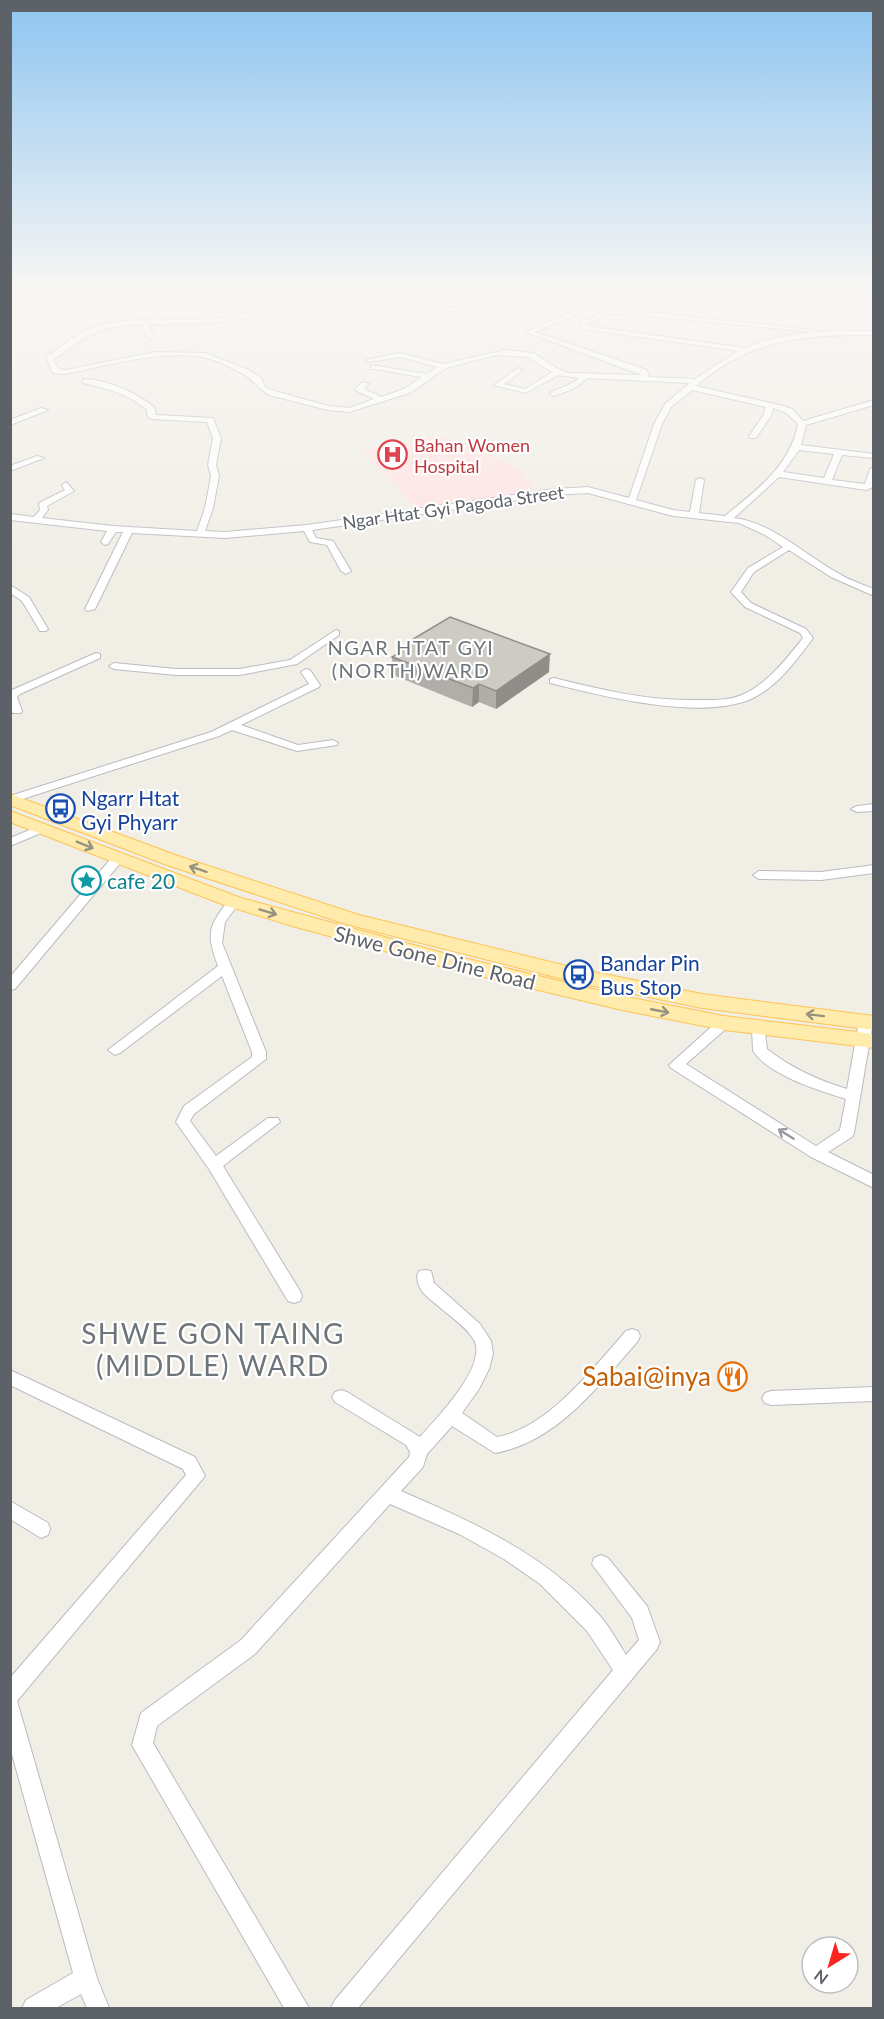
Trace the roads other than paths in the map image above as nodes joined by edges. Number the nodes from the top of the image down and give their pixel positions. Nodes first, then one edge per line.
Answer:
1 (105, 385) edge
2 (261, 385) edge
3 (364, 385) edge
4 (415, 385) edge
5 (499, 385) edge
6 (535, 385) edge
7 (575, 385) edge
8 (690, 387) joint
9 (554, 394) dead end
10 (381, 400) junction
11 (873, 402) edge
12 (770, 406) junction
13 (44, 410) dead end
14 (10, 423) edge
15 (802, 424) junction
16 (753, 436) dead end
17 (796, 447) junction
18 (839, 452) junction
19 (873, 456) edge
20 (40, 458) dead end
21 (10, 469) edge
22 (873, 469) edge
23 (777, 474) junction
24 (700, 480) dead end
25 (827, 482) junction
26 (66, 485) dead end
27 (632, 501) junction
28 (10, 517) edge
29 (694, 517) junction
30 (727, 519) junction
31 (36, 521) junction
32 (307, 528) junction
33 (113, 529) junction
34 (129, 530) junction
35 (200, 534) junction
36 (105, 542) dead end
37 (789, 547) junction
38 (346, 571) dead end
39 (10, 588) edge
40 (873, 593) edge
41 (90, 609) dead end
42 (43, 629) dead end
43 (336, 633) dead end
44 (96, 656) dead end
45 (114, 666) dead end
46 (306, 672) dead end
47 (554, 681) dead end
48 (17, 711) dead end
49 (232, 726) junction
50 (333, 743) dead end
51 (11, 804) edge
52 (873, 807) edge
53 (857, 809) dead end
54 (44, 828) junction
55 (10, 843) edge
56 (118, 858) junction
57 (873, 869) edge
58 (759, 875) dead end
59 (234, 902) junction
60 (225, 967) junction
61 (10, 986) edge
62 (724, 1023) junction
63 (759, 1028) junction
64 (869, 1032) edge
65 (115, 1050) dead end
66 (853, 1096) junction
67 (273, 1122) dead end
68 (816, 1153) junction
69 (214, 1165) junction
70 (873, 1182) edge
71 (425, 1276) dead end
72 (294, 1296) dead end
73 (632, 1336) dead end
74 (10, 1377) edge
75 (873, 1394) edge
76 (341, 1397) dead end
77 (771, 1398) dead end
78 (450, 1415) junction
79 (419, 1451) junction
80 (388, 1494) junction
81 (10, 1509) edge
82 (41, 1530) dead end
83 (601, 1564) dead end
84 (625, 1670) junction
85 (10, 1694) edge
86 (12, 1715) edge
87 (87, 1978) junction
88 (34, 2008) edge
89 (98, 2008) edge
90 (297, 2008) edge
91 (343, 2008) edge

1 - 35 street
2 - 10 street
3 - 10 street
4 - 10 street
5 - 6 street
7 - 9 street
8 - 12 street
8 - 27 street
11 - 15 street
12 - 15 street
12 - 16 street
13 - 14 street
15 - 17 street
17 - 18 street
17 - 23 street
18 - 19 street
18 - 25 street
20 - 21 street
22 - 25 street
23 - 25 street
23 - 30 street
24 - 29 street
26 - 31 street
27 - 29 street, Ngar Htat Gyi Pagoda Street
27 - 32 street, Ngar Htat Gyi Pagoda Street
28 - 31 street, Ngar Htat Gyi Pagoda Street
29 - 30 street, Ngar Htat Gyi Pagoda Street
30 - 37 street, Ngar Htat Gyi Pagoda Street
31 - 33 street, Ngar Htat Gyi Pagoda Street
32 - 35 street, Ngar Htat Gyi Pagoda Street
32 - 38 street
33 - 34 street, Ngar Htat Gyi Pagoda Street
33 - 36 street
34 - 35 street, Ngar Htat Gyi Pagoda Street
34 - 41 street
37 - 40 street, Ngar Htat Gyi Pagoda Street
37 - 47 street
39 - 42 street
43 - 45 street
44 - 48 street
46 - 49 street
49 - 50 street
49 - 51 street
51 - 54 main road, Shwe Gone Dine Road
64 -> 51 main road, Shwe Gone Dine Road
52 - 53 street
54 - 55 street
54 -> 56 main road, Shwe Gone Dine Road
56 - 59 main road, Shwe Gone Dine Road
56 - 61 street
57 - 58 street
59 - 60 street
59 -> 62 main road, Shwe Gone Dine Road
60 - 65 street
60 - 69 street
62 - 63 main road, Shwe Gone Dine Road
68 -> 62 street
63 - 64 main road, Shwe Gone Dine Road
63 - 66 street
64 - 66 street
66 - 68 street
67 - 69 street
68 - 70 street
69 - 72 street
71 - 78 street
73 - 78 street
74 - 85 street
75 - 77 street
76 - 79 street
78 - 79 street
79 - 80 street
80 - 84 street
80 - 90 street
81 - 82 street
83 - 84 street
84 - 91 street
86 - 87 street
87 - 88 street
87 - 89 street

